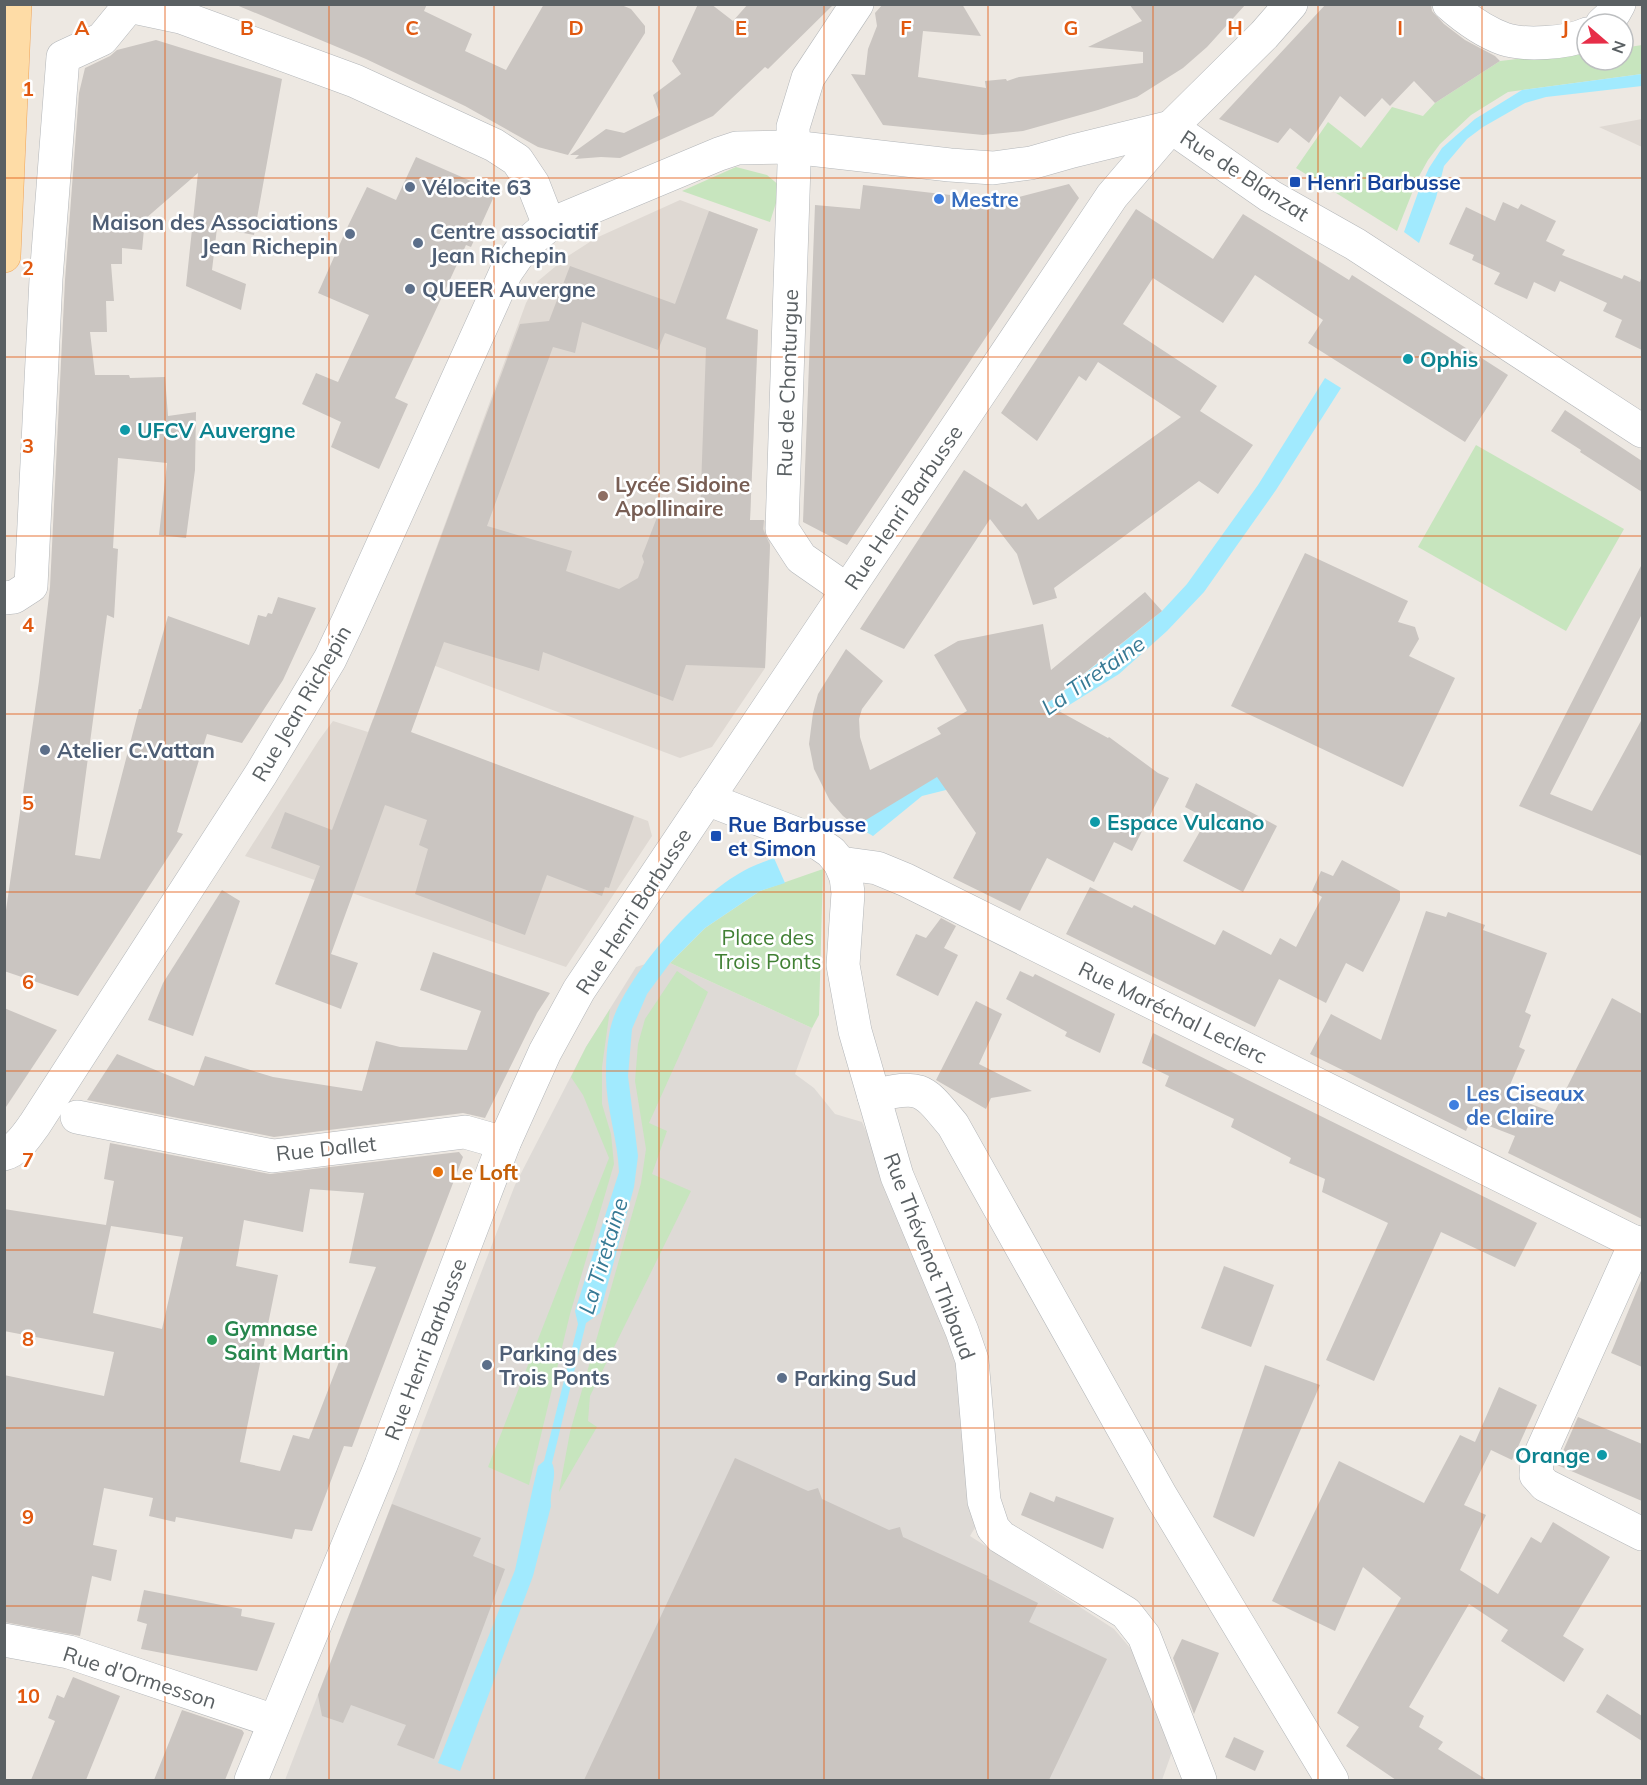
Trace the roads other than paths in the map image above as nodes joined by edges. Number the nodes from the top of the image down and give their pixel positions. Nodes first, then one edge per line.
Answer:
1 (15, 4) edge
2 (857, 4) edge
3 (1291, 4) edge
4 (1449, 4) edge
5 (129, 5) edge
6 (1575, 39) edge
7 (1171, 127) junction
8 (792, 147) junction
9 (549, 225) junction
10 (4, 256) edge
11 (1642, 431) edge
12 (847, 590) junction
13 (4, 598) edge
14 (707, 799) junction
15 (840, 863) junction
16 (875, 1100) junction
17 (77, 1117) dead end
18 (504, 1143) junction
19 (4, 1154) edge
20 (1639, 1244) edge
21 (1642, 1534) edge
22 (4, 1640) edge
23 (274, 1721) junction
24 (251, 1780) edge
25 (1200, 1780) edge
26 (1332, 1780) edge

1 - 10 main road
2 - 8 street, Rue de Chanturgue
3 - 7 street, Rue Henri Barbusse
4 - 6 street
5 - 9 street
5 - 13 street
7 - 8 street, Rue de Blanzat
7 - 11 street, Rue de Blanzat
7 - 12 street, Rue Henri Barbusse
8 - 9 street, Rue de Blanzat
8 - 12 street, Rue de Chanturgue
9 - 19 street, Rue Jean Richepin
12 - 14 street, Rue Henri Barbusse
14 - 15 street
14 - 18 street, Rue Henri Barbusse
15 - 16 street, Rue Thévenot Thibaud
15 - 20 street, Rue Maréchal Leclerc
16 - 25 street, Rue Thévenot Thibaud
16 - 26 street
17 - 18 street, Rue Dallet
18 - 23 street, Rue Henri Barbusse
20 - 21 street
22 - 23 street, Rue d'Ormesson
23 - 24 street, Rue Henri Barbusse

